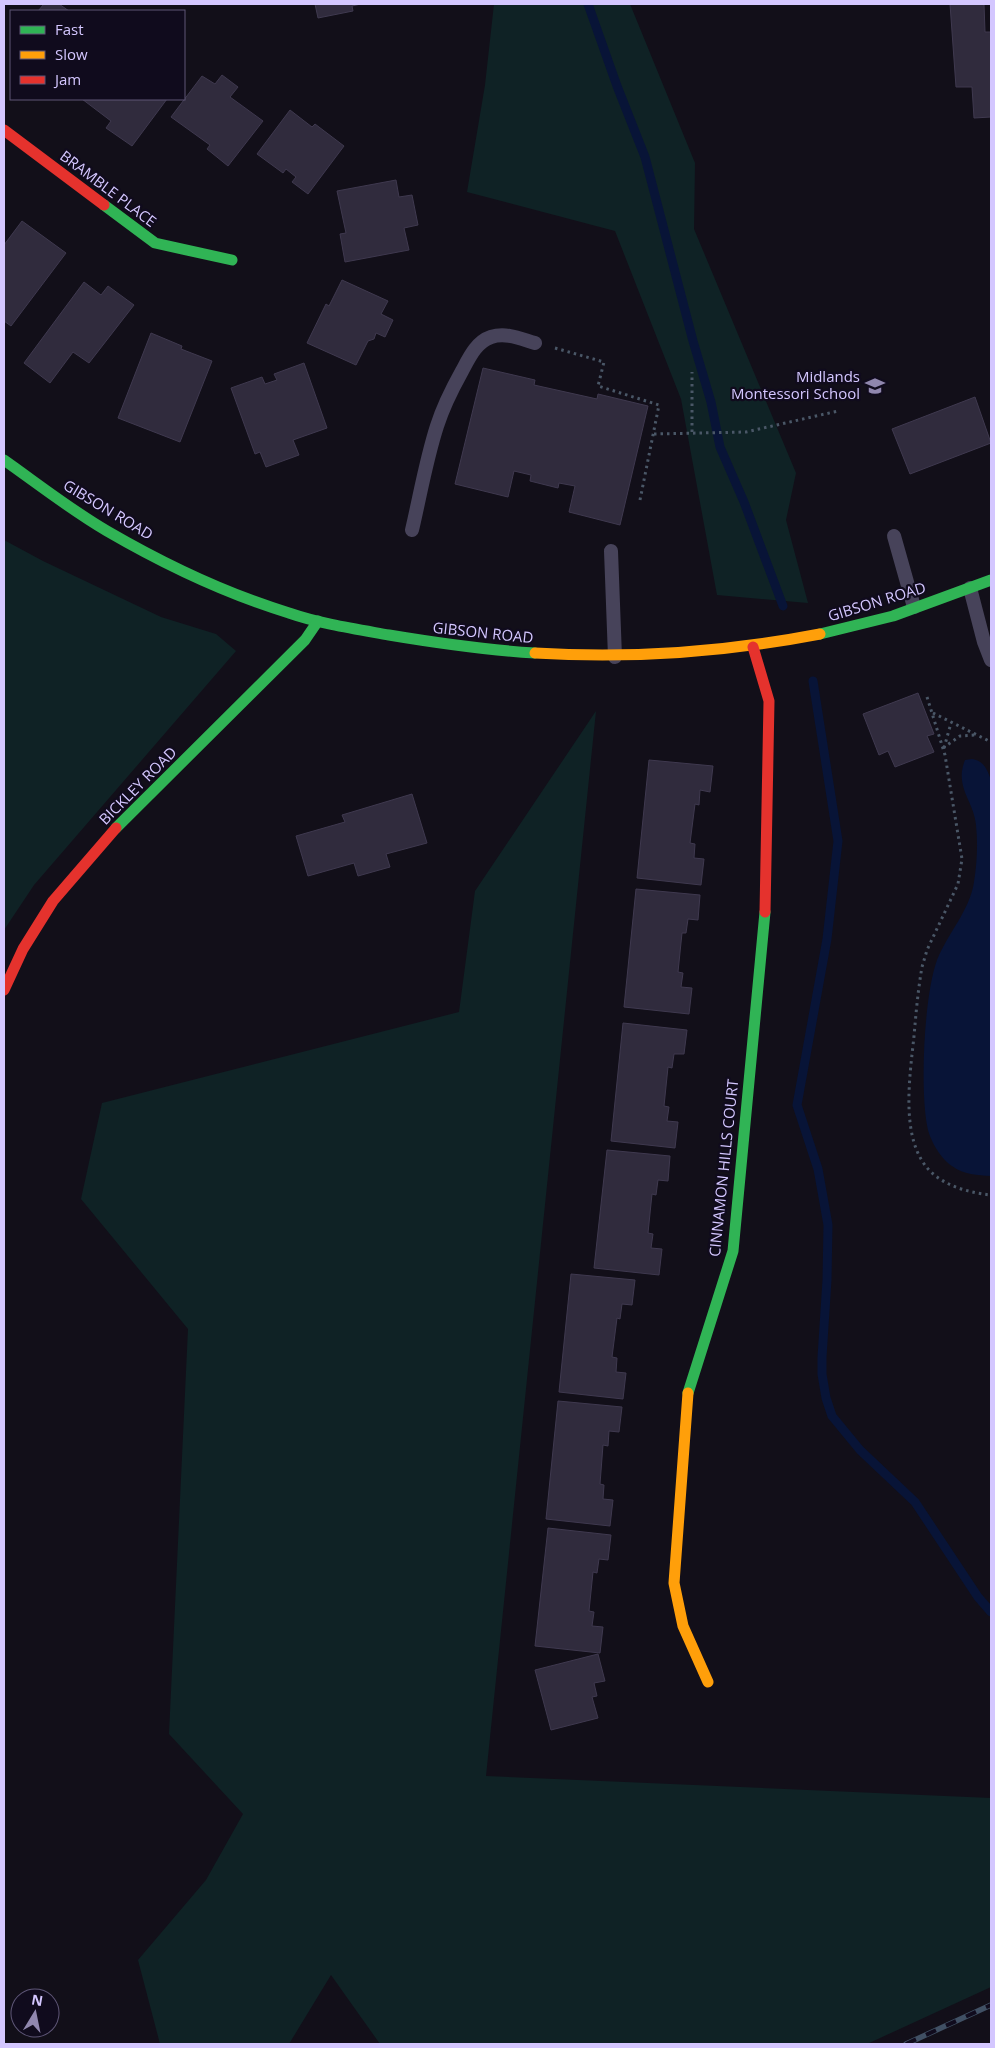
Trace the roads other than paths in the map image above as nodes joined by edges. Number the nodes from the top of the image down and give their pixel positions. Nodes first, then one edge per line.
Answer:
1 (4, 130) edge
2 (232, 260) dead end
3 (535, 343) road end
4 (4, 460) edge
5 (412, 530) dead end
6 (894, 536) dead end
7 (610, 551) dead end
8 (991, 580) edge
9 (970, 588) junction
10 (914, 607) junction
11 (318, 621) junction
12 (753, 647) junction
13 (614, 657) junction
14 (991, 660) edge
15 (4, 990) edge
16 (708, 1682) dead end

1 - 2 street, BRAMBLE PLACE
3 - 5 lane
4 - 11 street, GIBSON ROAD
6 - 10 lane
7 - 13 lane
8 - 9 street, GIBSON ROAD
9 - 10 street, GIBSON ROAD
9 - 14 lane
10 - 12 street, GIBSON ROAD
11 - 13 street, GIBSON ROAD
11 - 15 street, BICKLEY ROAD
12 - 13 street, GIBSON ROAD
12 - 16 street, CINNAMON HILLS COURT

